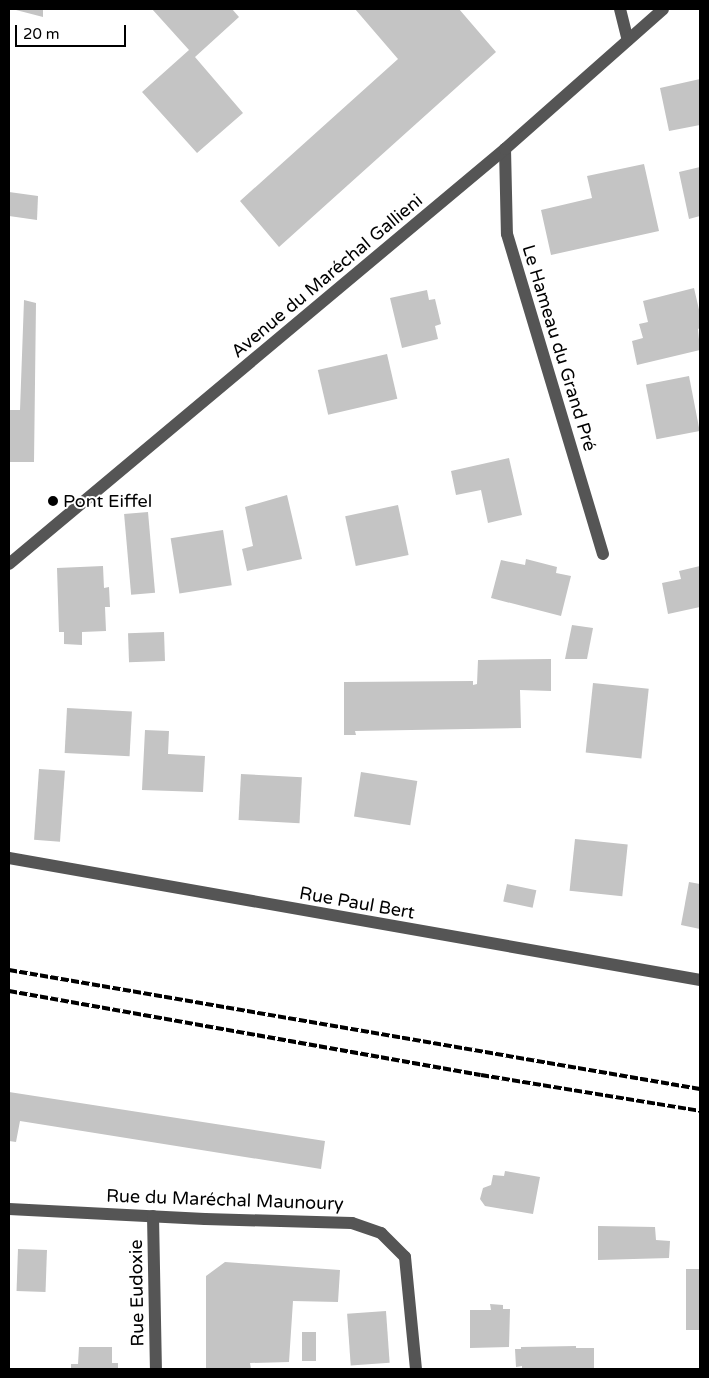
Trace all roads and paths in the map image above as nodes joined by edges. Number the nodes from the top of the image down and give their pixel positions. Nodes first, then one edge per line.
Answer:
1 (620, 9) edge
2 (662, 9) edge
3 (628, 40) junction
4 (505, 149) junction
5 (603, 554) dead end
6 (9, 564) edge
7 (9, 858) edge
8 (700, 980) edge
9 (9, 1209) edge
10 (153, 1216) junction
11 (156, 1369) edge
12 (416, 1369) edge

1 - 3 street
2 - 3 street, Avenue du Maréchal Gallieni
3 - 4 street, Avenue du Maréchal Gallieni
4 - 5 street, Le Hameau du Grand Pré
4 - 6 street, Avenue du Maréchal Gallieni
7 - 8 street, Rue Paul Bert
9 - 10 street, Rue du Maréchal Maunoury
10 - 11 street, Rue Eudoxie
10 - 12 street, Rue du Maréchal Maunoury

